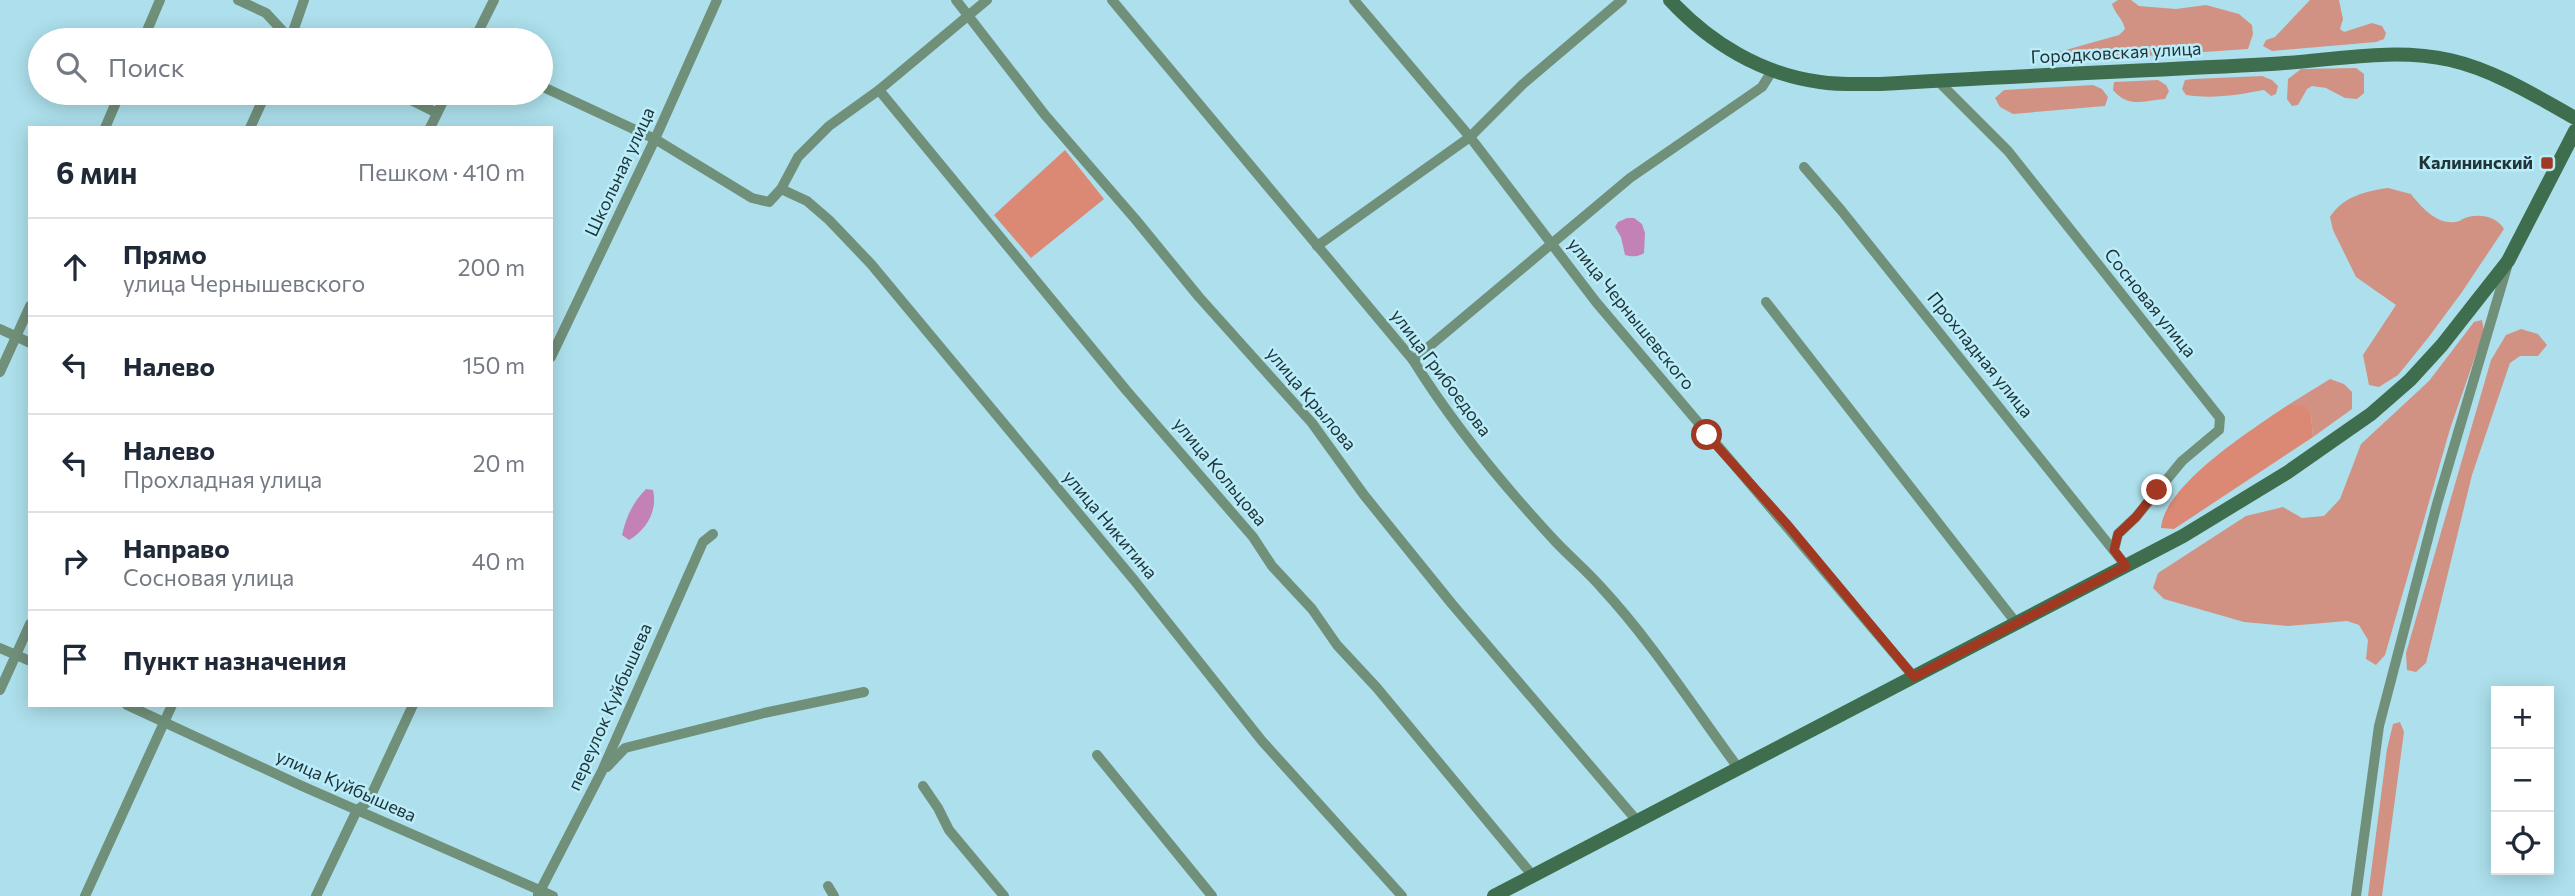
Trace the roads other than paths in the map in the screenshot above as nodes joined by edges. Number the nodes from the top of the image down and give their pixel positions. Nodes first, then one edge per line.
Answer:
1 (160, 0) edge
2 (238, 0) edge
3 (304, 0) edge
4 (494, 0) edge
5 (717, 0) edge
6 (956, 0) edge
7 (987, 0) edge
8 (1112, 0) edge
9 (1354, 0) edge
10 (1622, 0) edge
11 (1670, 0) edge
12 (968, 15) junction
13 (148, 28) edge
14 (279, 28) edge
15 (294, 28) edge
16 (480, 28) edge
17 (1772, 71) junction
18 (1937, 81) junction
19 (878, 90) junction
20 (553, 92) edge
21 (115, 105) edge
22 (261, 105) edge
23 (421, 105) edge
24 (441, 105) edge
25 (437, 113) junction
26 (2575, 118) edge
27 (106, 126) edge
28 (251, 126) edge
29 (431, 126) edge
30 (2575, 131) edge
31 (1470, 137) junction
32 (655, 139) junction
33 (1804, 167) dead end
34 (781, 189) junction
35 (1552, 245) junction
36 (1317, 246) junction
37 (2508, 261) junction
38 (1766, 302) dead end
39 (28, 310) edge
40 (0, 329) edge
41 (16, 337) junction
42 (28, 341) edge
43 (553, 353) edge
44 (1413, 360) junction
45 (0, 372) edge
46 (713, 534) dead end
47 (2114, 550) junction
48 (2126, 566) junction
49 (2017, 624) junction
50 (28, 628) edge
51 (0, 648) edge
52 (16, 654) junction
53 (28, 660) edge
54 (1914, 677) junction
55 (0, 690) edge
56 (864, 692) dead end
57 (131, 707) edge
58 (171, 707) edge
59 (412, 707) edge
60 (164, 722) junction
61 (1097, 755) dead end
62 (1740, 769) junction
63 (602, 771) junction
64 (923, 786) dead end
65 (357, 810) junction
66 (1638, 822) junction
67 (1533, 876) junction
68 (828, 886) dead end
69 (538, 893) edge
70 (85, 896) edge
71 (316, 896) edge
72 (553, 896) edge
73 (834, 896) edge
74 (1004, 896) edge
75 (1212, 896) edge
76 (1402, 896) edge
77 (1494, 896) edge
78 (2356, 896) edge

1 - 13 street
2 - 14 street
3 - 15 street
4 - 16 street
5 - 32 street, Школьная улица
6 - 12 street, улица Крылова
7 - 12 street
8 - 36 street, улица Грибоедова
9 - 31 street, улица Чернышевского
10 - 31 street
11 - 17 street, Городковская улица
12 - 19 street
12 - 66 street, улица Крылова
17 - 18 street, Городковская улица
17 - 35 street
18 - 26 street, Городковская улица
18 - 47 street, Сосновая улица
19 - 34 street
19 - 67 street, улица Кольцова
20 - 32 street
21 - 27 street
22 - 28 street
23 - 25 street
24 - 25 street
25 - 29 street
30 - 37 street
31 - 35 street, улица Чернышевского
31 - 36 street
32 - 34 street
32 - 43 street, Школьная улица
33 - 47 street, Прохладная улица
34 - 76 street, улица Никитина
35 - 44 street
35 - 54 street, улица Чернышевского
36 - 44 street, улица Грибоедова
37 - 48 street
37 - 78 street
38 - 49 street
39 - 41 street
40 - 41 street
41 - 42 street
41 - 45 street
44 - 62 street, улица Грибоедова
46 - 63 street, переулок Куйбышева
47 - 48 street, Прохладная улица
48 - 49 street
49 - 54 street
50 - 52 street
51 - 52 street
52 - 53 street
52 - 55 street
54 - 62 street
56 - 63 street
57 - 60 street, улица Куйбышева
58 - 60 street
59 - 65 street
60 - 65 street, улица Куйбышева
60 - 70 street
61 - 75 street
62 - 66 street
63 - 69 street, переулок Куйбышева
64 - 74 street
65 - 69 street, улица Куйбышева
65 - 71 street
66 - 67 street
67 - 77 street
68 - 73 street
69 - 72 street, улица Куйбышева

